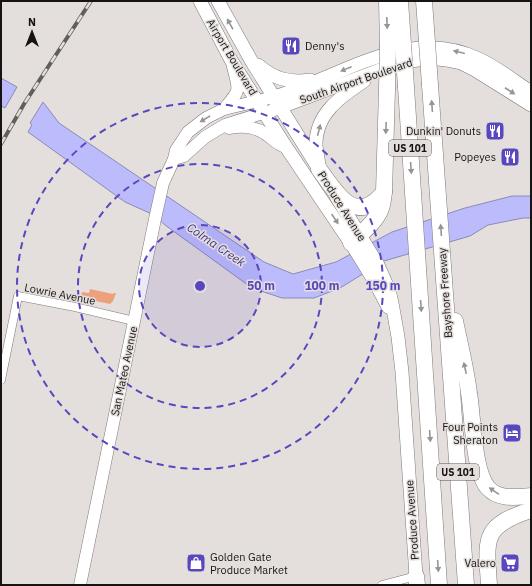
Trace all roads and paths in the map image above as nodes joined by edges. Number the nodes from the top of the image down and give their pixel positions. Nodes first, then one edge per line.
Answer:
1 (200, 1) edge
2 (218, 1) edge
3 (387, 1) edge
4 (400, 1) edge
5 (424, 1) edge
6 (241, 43) junction
7 (395, 45) junction
8 (232, 60) junction
9 (380, 70) junction
10 (329, 76) junction
11 (531, 92) edge
12 (258, 100) junction
13 (277, 102) junction
14 (531, 105) edge
15 (224, 108) junction
16 (266, 112) junction
17 (214, 131) junction
18 (286, 147) junction
19 (174, 159) junction
20 (319, 169) junction
21 (384, 192) junction
22 (358, 242) junction
23 (443, 259) junction
24 (134, 321) junction
25 (1, 380) edge
26 (531, 496) edge
27 (531, 510) edge
28 (513, 516) junction
29 (531, 521) edge
30 (416, 581) edge
31 (80, 585) edge
32 (382, 585) edge
33 (439, 585) edge
34 (466, 585) edge
35 (489, 585) edge

1 - 8 main road, Airport Boulevard
6 -> 2 main road, Airport Boulevard
3 -> 7 highway
4 - 7 highway, US 101
23 -> 5 highway, Bayshore Freeway / US 101, bridge
6 - 10 main road
6 - 13 main road, Airport Boulevard
7 -> 21 highway, bridge
7 -> 33 highway, US 101, bridge
8 - 12 main road, Airport Boulevard
8 - 15 main road
9 - 13 main road, South Airport Boulevard
9 -> 14 main road, South Airport Boulevard
20 -> 9 main road
11 -> 10 main road, South Airport Boulevard
10 - 13 main road, South Airport Boulevard
12 - 13 main road, San Mateo Avenue
12 - 15 main road, San Mateo Avenue
12 - 16 main road, Airport Boulevard
13 - 16 main road, South Airport Boulevard
13 - 20 main road, Produce Avenue
15 -> 19 main road, San Mateo Avenue
16 - 17 main road
16 - 18 main road, Produce Avenue
17 - 18 main road
17 - 19 main road
18 -> 22 main road, Produce Avenue
19 - 24 main road, San Mateo Avenue
20 - 21 highway
20 - 22 main road, Produce Avenue
21 - 22 highway
22 - 30 main road, Produce Avenue
26 -> 23 highway
23 - 34 highway, Bayshore Freeway / US 101
24 - 25 street, Lowrie Avenue
24 - 31 main road, San Mateo Avenue
27 - 28 highway
28 - 29 highway
28 - 35 highway
30 - 32 street

